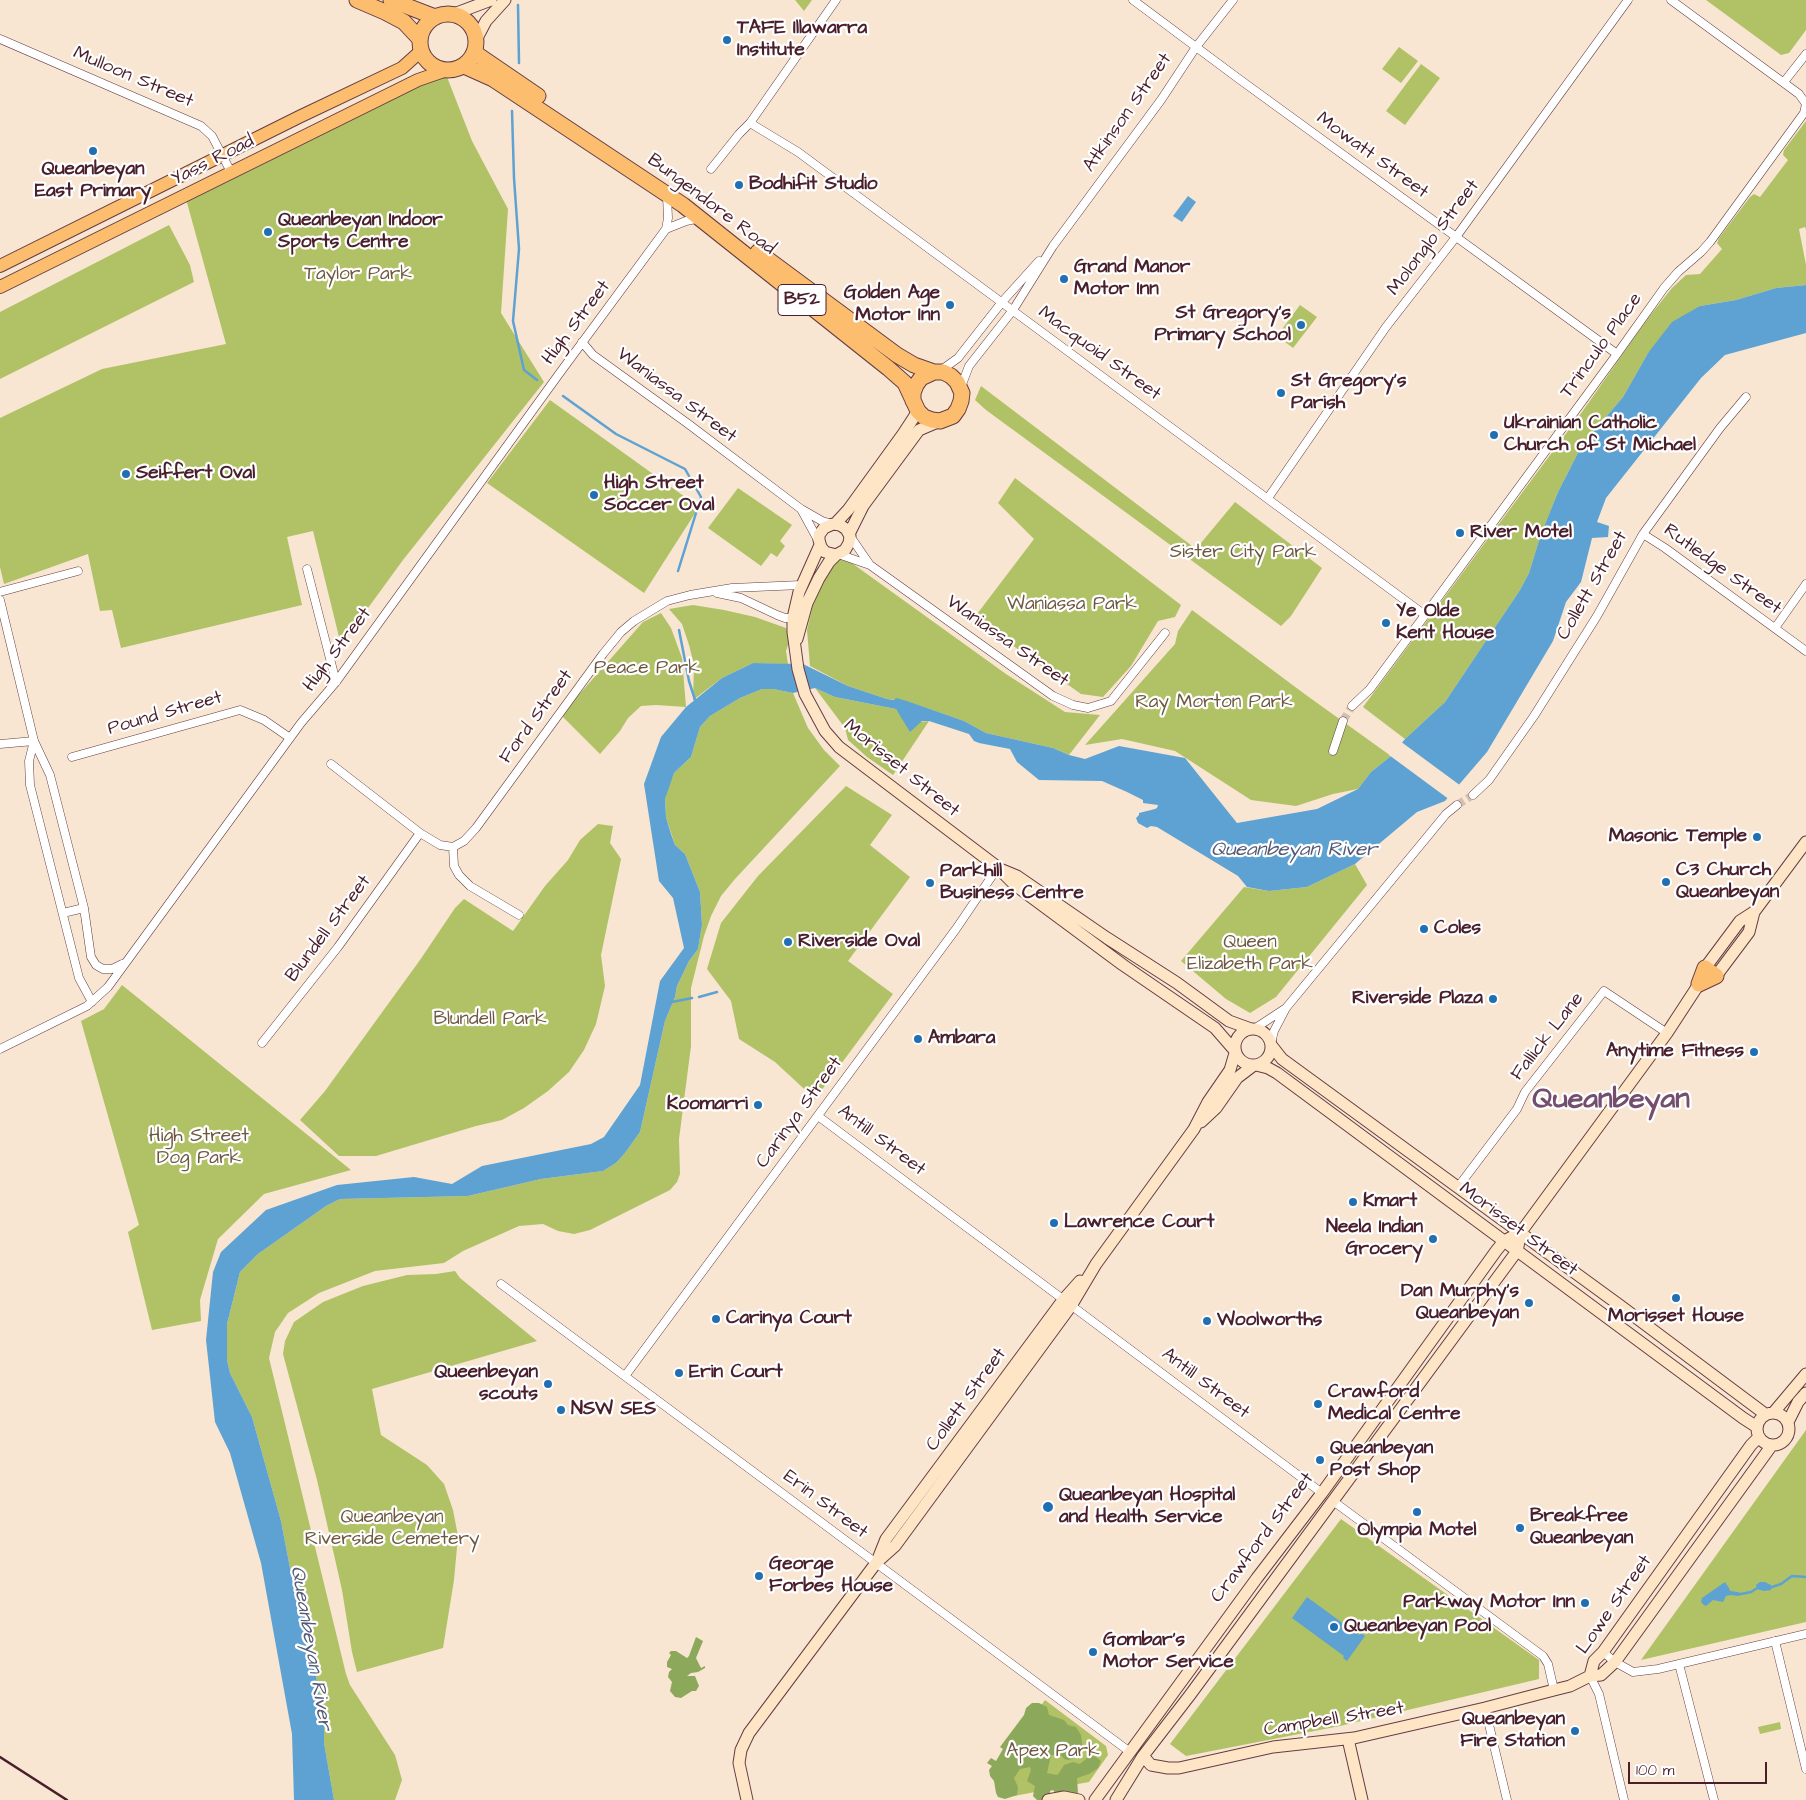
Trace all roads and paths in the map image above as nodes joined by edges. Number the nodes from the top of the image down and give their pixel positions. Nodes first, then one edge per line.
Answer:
1 (357, 0) edge
2 (391, 0) edge
3 (491, 0) edge
4 (505, 0) edge
5 (836, 0) edge
6 (1133, 0) edge
7 (1233, 0) edge
8 (1628, 0) edge
9 (1671, 0) edge
10 (454, 14) junction
11 (435, 17) junction
12 (0, 39) edge
13 (420, 45) junction
14 (475, 46) junction
15 (1196, 46) junction
16 (1806, 54) edge
17 (464, 66) junction
18 (444, 71) junction
19 (1784, 82) junction
20 (1806, 104) edge
21 (750, 123) junction
22 (222, 155) junction
23 (711, 169) dead end
24 (231, 172) junction
25 (179, 178) junction
26 (666, 194) junction
27 (188, 195) junction
28 (700, 218) junction
29 (666, 229) junction
30 (1456, 237) junction
31 (1052, 246) junction
32 (0, 266) edge
33 (0, 287) edge
34 (1002, 302) junction
35 (1013, 310) junction
36 (582, 342) junction
37 (1617, 354) junction
38 (936, 372) junction
39 (960, 388) junction
40 (1746, 396) dead end
41 (915, 406) junction
42 (940, 421) junction
43 (1268, 498) junction
44 (800, 509) junction
45 (834, 524) junction
46 (849, 534) junction
47 (1643, 534) junction
48 (820, 544) junction
49 (837, 555) junction
50 (870, 565) junction
51 (307, 569) dead end
52 (78, 571) dead end
53 (1806, 584) edge
54 (801, 585) junction
55 (0, 592) edge
56 (707, 593) junction
57 (809, 599) junction
58 (0, 600) edge
59 (1425, 615) junction
60 (793, 618) junction
61 (1775, 628) junction
62 (1164, 633) dead end
63 (796, 651) junction
64 (1806, 651) edge
65 (336, 682) junction
66 (1352, 706) tunnel mouth
67 (1343, 721) tunnel mouth
68 (290, 738) junction
69 (34, 741) junction
70 (0, 744) edge
71 (1333, 751) dead end
72 (72, 757) dead end
73 (330, 764) dead end
74 (1473, 795) tunnel mouth
75 (1457, 805) tunnel mouth
76 (420, 833) junction
77 (1806, 842) edge
78 (453, 847) junction
79 (1000, 869) junction
80 (84, 908) junction
81 (1071, 913) junction
82 (63, 914) junction
83 (519, 915) dead end
84 (1086, 938) junction
85 (1114, 959) junction
86 (128, 960) junction
87 (1142, 961) junction
88 (1710, 972) joint
89 (1699, 984) joint
90 (92, 1002) junction
91 (1286, 1008) junction
92 (1253, 1028) junction
93 (1666, 1033) junction
94 (262, 1043) dead end
95 (1271, 1044) junction
96 (0, 1049) edge
97 (1235, 1052) junction
98 (1255, 1065) junction
99 (818, 1116) junction
100 (1194, 1129) junction
101 (1458, 1188) junction
102 (1521, 1232) junction
103 (1504, 1241) junction
104 (1517, 1251) junction
105 (501, 1284) dead end
106 (1067, 1303) junction
107 (1806, 1374) edge
108 (625, 1376) junction
109 (1806, 1393) edge
110 (1770, 1413) junction
111 (1788, 1422) junction
112 (1758, 1432) junction
113 (1772, 1445) junction
114 (1322, 1493) junction
115 (1333, 1501) junction
116 (876, 1562) junction
117 (1806, 1634) edge
118 (1776, 1641) junction
119 (1603, 1652) junction
120 (1615, 1662) junction
121 (1679, 1664) junction
122 (1590, 1676) junction
123 (1554, 1690) junction
124 (1485, 1708) junction
125 (1348, 1739) junction
126 (1130, 1752) junction
127 (1143, 1756) junction
128 (1806, 1769) edge
129 (747, 1800) edge
130 (1048, 1800) edge
131 (1079, 1800) edge
132 (1095, 1800) edge
133 (1116, 1800) edge
134 (1362, 1800) edge
135 (1507, 1800) edge
136 (1624, 1800) edge
137 (1714, 1800) edge

1 - 13 highway
2 - 11 highway
3 - 10 street
4 - 14 street
5 - 21 street
6 - 15 street, Mowatt Street
7 - 15 street, Atkinson Street
8 - 30 street, Molonglo Street
9 - 19 street
10 - 11 highway
10 - 14 highway, B52
11 - 13 highway
12 - 22 street, Mulloon Street
13 - 18 highway
13 - 22 main road, Yass Road
14 - 17 highway
14 - 38 highway, Bungendore Road / B52
15 - 30 street, Mowatt Street
15 - 31 street, Atkinson Street
16 - 19 street
17 - 18 highway
17 - 26 highway, Bungendore Road / B52
18 - 24 main road, Yass Road
19 - 20 street
20 - 37 street, Trinculo Place
21 - 23 street
21 - 34 street, Macquoid Street
22 - 24 street, Mulloon Street
22 - 25 main road, Yass Road
24 - 27 main road, Yass Road
25 - 27 main road
25 - 32 main road, Yass Road
26 - 28 highway, Bungendore Road / B52
26 - 29 street
27 - 33 main road, Yass Road
28 - 29 street
28 - 41 highway, Bungendore Road / B52
29 - 36 street, High Street
30 - 37 street, Mowatt Street
30 - 43 street, Molonglo Street
31 - 34 street, Atkinson Street
31 - 35 street, Atkinson Street
34 - 35 street, Macquoid Street
34 - 38 street, Atkinson Street
35 - 39 street, Atkinson Street
35 - 43 street, Macquoid Street
36 - 44 street, Waniassa Street
36 - 65 street, High Street
37 - 59 street, Trinculo Place
38 - 39 highway, B52
38 - 41 highway
39 - 42 highway
40 - 47 street, Collett Street
41 - 42 highway
41 - 45 street
42 - 46 street
43 - 59 street, Macquoid Street
44 - 45 street, Waniassa Street
44 - 48 street, Waniassa Street
45 - 46 street
45 - 48 street
46 - 49 street
46 - 50 street, Waniassa Street
47 - 61 street, Rutledge Street
47 - 74 street, Collett Street
48 - 49 street
48 - 54 street
49 - 50 street, Waniassa Street
49 - 57 street
50 - 62 street, Waniassa Street
51 - 65 street
52 - 55 street
53 - 61 street
54 - 56 street, Ford Street
54 - 60 street
56 - 60 street, Ford Street
56 - 78 street, Ford Street
57 - 60 street
57 - 63 street, Morisset Street
58 - 69 street
59 - 66 street, Trinculo Place
60 - 63 street, Morisset Street
61 - 64 street, Rutledge Street
63 - 79 street, Morisset Street
65 - 68 street, High Street
67 - 71 street
68 - 72 street, Pound Street
68 - 86 street, High Street
69 - 70 street
69 - 80 street
69 - 82 street
73 - 76 street
75 - 91 street
76 - 78 street
76 - 94 street, Blundell Street
77 - 88 street, Crawford Street
78 - 83 street
79 - 81 street, Morisset Street
79 - 84 street, Morisset Street
79 - 99 street, Carinya Street
80 - 82 street
80 - 86 street
81 - 84 street
81 - 87 street, Morisset Street
82 - 90 street
84 - 85 street, Morisset Street
85 - 87 street
85 - 97 street, Morisset Street
86 - 90 street, High Street
87 - 92 street, Morisset Street
88 - 89 highway, Crawford Street
89 - 93 street, Crawford Street
90 - 96 street, High Street
91 - 92 street
91 - 95 street
92 - 95 street
92 - 97 street
93 - 101 street, Fallick Lane
93 - 102 street, Crawford Street
95 - 98 street
95 - 101 street, Morisset Street
97 - 98 street
97 - 100 street, Collett Street
98 - 100 street, Collett Street
98 - 103 street, Morisset Street
99 - 106 street, Antill Street
99 - 108 street, Carinya Street
100 - 106 street, Collett Street
101 - 102 street, Morisset Street
102 - 103 street, Crawford Street
102 - 104 street, Crawford Street
102 - 110 street, Morisset Street
103 - 104 street, Morisset Street
103 - 114 street, Crawford Street
104 - 112 street, Morisset Street
104 - 115 street, Crawford Street
105 - 108 street, Erin Street
106 - 114 street, Antill Street
106 - 116 street, Collett Street
107 - 110 street
108 - 116 street, Erin Street
109 - 111 street
110 - 111 street
110 - 112 street
111 - 113 street
112 - 113 street
112 - 119 street, Lowe Street
113 - 120 street, Lowe Street
114 - 115 street, Antill Street
114 - 126 street, Crawford Street
115 - 123 street, Antill Street
115 - 127 street, Crawford Street
116 - 126 street, Erin Street
116 - 129 street, Collett Street
117 - 118 street
118 - 121 street
118 - 128 street
119 - 120 street
119 - 122 street, Lowe Street
120 - 121 street
120 - 122 street, Lowe Street
121 - 137 street
122 - 123 street, Campbell Street
122 - 136 street
123 - 124 street, Campbell Street
124 - 125 street, Campbell Street
124 - 135 street
125 - 127 street, Campbell Street
125 - 134 street
126 - 127 street, Campbell Street
126 - 132 street, Crawford Street
127 - 133 street, Crawford Street
130 - 131 street

